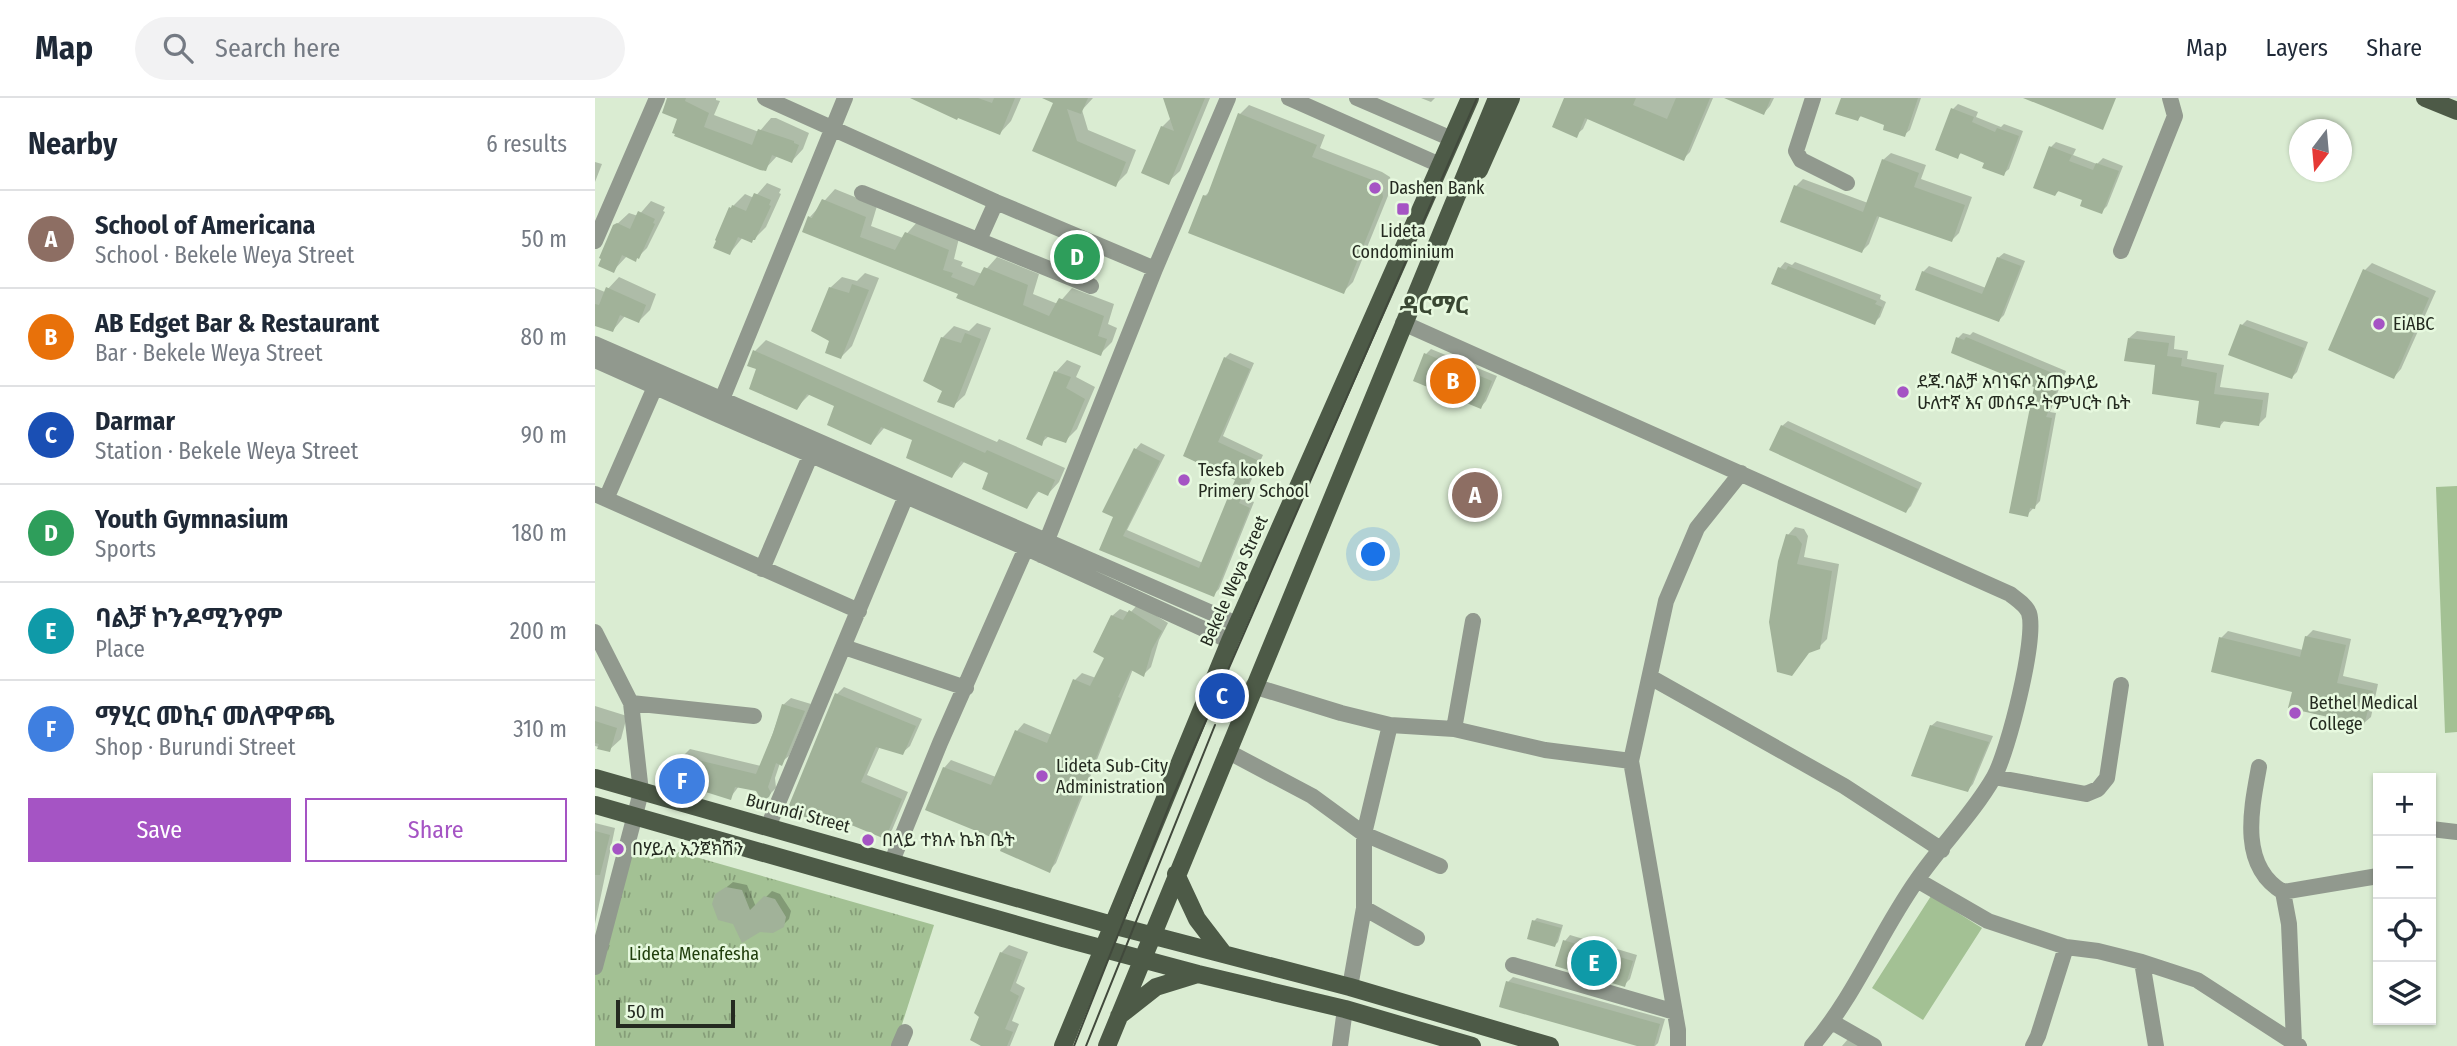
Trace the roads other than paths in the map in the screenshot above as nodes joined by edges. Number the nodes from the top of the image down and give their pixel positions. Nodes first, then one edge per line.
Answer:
1 (657, 98) edge
2 (765, 98) edge
3 (845, 98) edge
4 (1227, 98) edge
5 (1289, 98) edge
6 (1357, 98) edge
7 (1468, 98) edge
8 (1497, 98) edge
9 (1511, 98) edge
10 (1813, 98) edge
11 (2170, 98) edge
12 (2425, 98) edge
13 (2457, 111) edge
14 (833, 127) junction
15 (1452, 139) junction
16 (1440, 165) junction
17 (1847, 183) dead end
18 (862, 193) dead end
19 (996, 202) junction
20 (979, 240) junction
21 (595, 241) edge
22 (2121, 251) dead end
23 (1156, 268) junction
24 (1420, 281) junction
25 (1091, 286) dead end
26 (1403, 323) junction
27 (595, 344) edge
28 (595, 360) edge
29 (656, 387) junction
30 (719, 407) junction
31 (811, 454) junction
32 (1741, 472) junction
33 (601, 496) edge
34 (907, 496) junction
35 (1038, 548) junction
36 (762, 569) junction
37 (859, 611) junction
38 (1473, 621) dead end
39 (1237, 624) junction
40 (595, 632) edge
41 (1230, 641) junction
42 (844, 648) junction
43 (1650, 677) junction
44 (2120, 685) dead end
45 (1253, 686) junction
46 (966, 688) junction
47 (631, 703) junction
48 (754, 716) dead end
49 (1390, 725) junction
50 (1454, 729) junction
51 (1227, 751) junction
52 (1631, 761) junction
53 (2259, 767) dead end
54 (1994, 776) junction
55 (595, 778) edge
56 (641, 792) junction
57 (595, 805) edge
58 (635, 815) junction
59 (768, 827) junction
60 (2436, 830) edge
61 (2457, 832) edge
62 (1364, 834) junction
63 (1942, 850) junction
64 (892, 861) junction
65 (1440, 866) dead end
66 (1176, 874) junction
67 (2373, 877) edge
68 (1917, 880) junction
69 (2283, 892) junction
70 (1364, 908) junction
71 (1112, 925) junction
72 (1151, 935) junction
73 (1417, 938) dead end
74 (2066, 947) junction
75 (1103, 948) junction
76 (1223, 953) junction
77 (1142, 959) junction
78 (2143, 962) junction
79 (1513, 965) dead end
80 (595, 967) edge
81 (1199, 974) junction
82 (1350, 987) junction
83 (1345, 1009) junction
84 (1675, 1012) junction
85 (1118, 1017) junction
86 (1832, 1022) junction
87 (2296, 1044) edge
88 (1063, 1046) edge
89 (1107, 1046) edge
90 (1340, 1046) edge
91 (1472, 1046) edge
92 (1550, 1046) edge
93 (1678, 1046) edge
94 (1812, 1046) edge
95 (1874, 1046) edge
96 (2033, 1046) edge
97 (2156, 1046) edge

1 - 21 street
2 - 14 street
3 - 14 street
4 - 23 street
5 - 16 street
6 - 15 street
7 - 15 main road, Bekele Weya Street
8 - 24 main road
9 - 24 main road
10 - 17 street
11 - 22 street
12 - 13 main road
14 - 19 street
14 - 30 street
15 - 16 main road, Bekele Weya Street
16 - 39 main road, Bekele Weya Street
18 - 20 street
19 - 20 street
19 - 23 street
20 - 25 street
23 - 35 street
24 - 26 main road
26 - 32 street
26 - 45 main road
27 - 30 street
28 - 29 street
29 - 30 street
29 - 33 street
30 - 31 street
30 - 35 street
31 - 34 street
31 - 36 street
32 - 43 street
32 - 54 street
33 - 36 street
34 - 35 street
34 - 37 street
35 - 39 street
35 - 41 street
35 - 46 street
36 - 37 street
37 - 42 street
38 - 50 street
39 - 41 main road, Bekele Weya Street
40 - 47 street
41 - 71 main road, Bekele Weya Street
42 - 46 street
42 - 59 street
43 - 52 street
43 - 63 street
44 - 54 street
45 - 49 street
45 - 51 main road
46 - 64 street
47 - 48 street
47 - 56 street
49 - 50 street
49 - 62 street
50 - 52 street
51 - 62 street
51 - 66 main road
52 - 84 street
53 - 69 street
54 - 63 street
55 - 56 main road, Burundi Street
56 - 58 street
56 - 59 main road, Burundi Street
57 - 58 main road
58 - 75 main road
58 - 80 street
59 - 64 main road, Burundi Street
60 - 61 street
62 - 65 street
62 - 70 street
63 - 68 street
64 - 71 main road, Burundi Street
66 - 72 main road
66 - 76 main road
67 - 69 street
68 - 74 street
68 - 86 street
69 - 87 street
70 - 73 street
70 - 82 street
71 - 72 main road, Burundi Street
71 - 75 main road, Bekele Weya Street
72 - 76 main road, Burundi Street
72 - 77 main road
74 - 78 street
74 - 96 street
75 - 77 main road
75 - 88 main road, Bekele Weya Street
76 - 82 main road, Burundi Street
77 - 81 main road
77 - 85 main road
78 - 87 street
78 - 97 street
79 - 84 street
81 - 83 main road
81 - 85 main road
82 - 92 main road, Burundi Street
83 - 90 street
83 - 91 main road
84 - 93 street
85 - 89 main road
86 - 94 street
86 - 95 street

